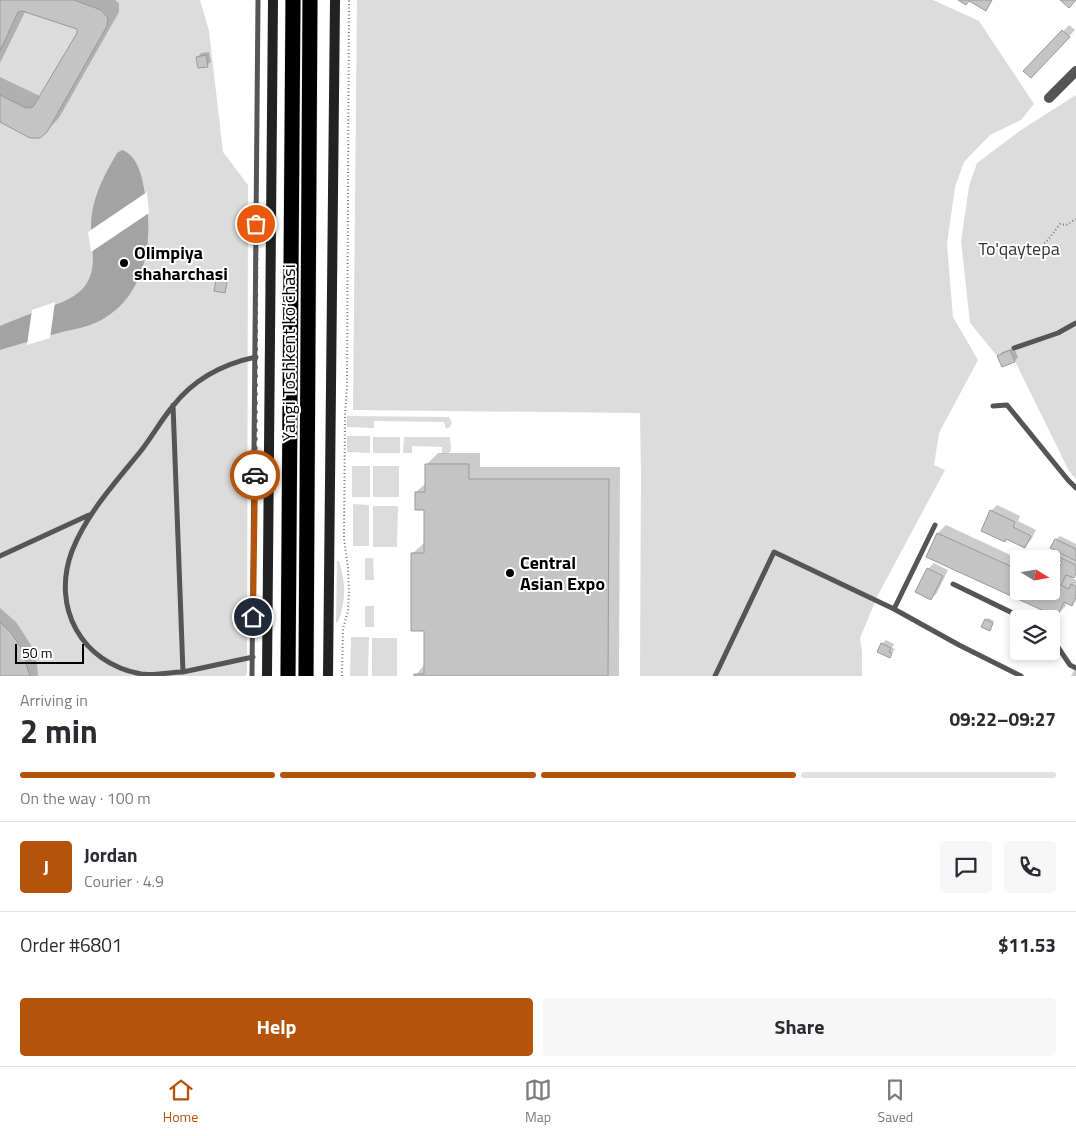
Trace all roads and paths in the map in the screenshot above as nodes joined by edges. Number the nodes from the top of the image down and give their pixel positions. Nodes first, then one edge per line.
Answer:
1 (258, 0) edge
2 (273, 0) edge
3 (293, 0) edge
4 (310, 0) edge
5 (334, 0) edge
6 (349, 0) edge
7 (1076, 71) edge
8 (1049, 98) dead end
9 (1076, 219) edge
10 (1039, 248) dead end
11 (1076, 323) edge
12 (1014, 348) dead end
13 (256, 357) junction
14 (173, 405) junction
15 (993, 406) dead end
16 (1076, 488) edge
17 (90, 515) junction
18 (935, 526) dead end
19 (0, 556) edge
20 (954, 584) dead end
21 (894, 609) junction
22 (1010, 612) edge
23 (1060, 650) edge
24 (253, 657) junction
25 (1076, 668) edge
26 (183, 672) junction
27 (140, 675) edge
28 (252, 676) edge
29 (267, 676) edge
30 (288, 676) edge
31 (306, 676) edge
32 (328, 676) edge
33 (342, 676) edge
34 (715, 676) edge
35 (1021, 676) edge

1 - 13 lane
2 - 29 main road
3 - 30 highway, Yangi Toshkent ko‘chasi
4 - 31 highway, Yangi Toshkent ko‘chasi
5 - 32 main road
6 - 33 path
7 - 8 street
9 - 10 path
11 - 12 lane
13 - 14 lane
13 - 24 lane
14 - 17 lane
14 - 26 lane
15 - 16 lane
17 - 19 lane
17 - 27 lane
18 - 21 lane
20 - 22 lane
21 - 34 lane
21 - 35 lane
23 - 25 lane
24 - 26 lane
24 - 28 lane
26 - 27 lane

